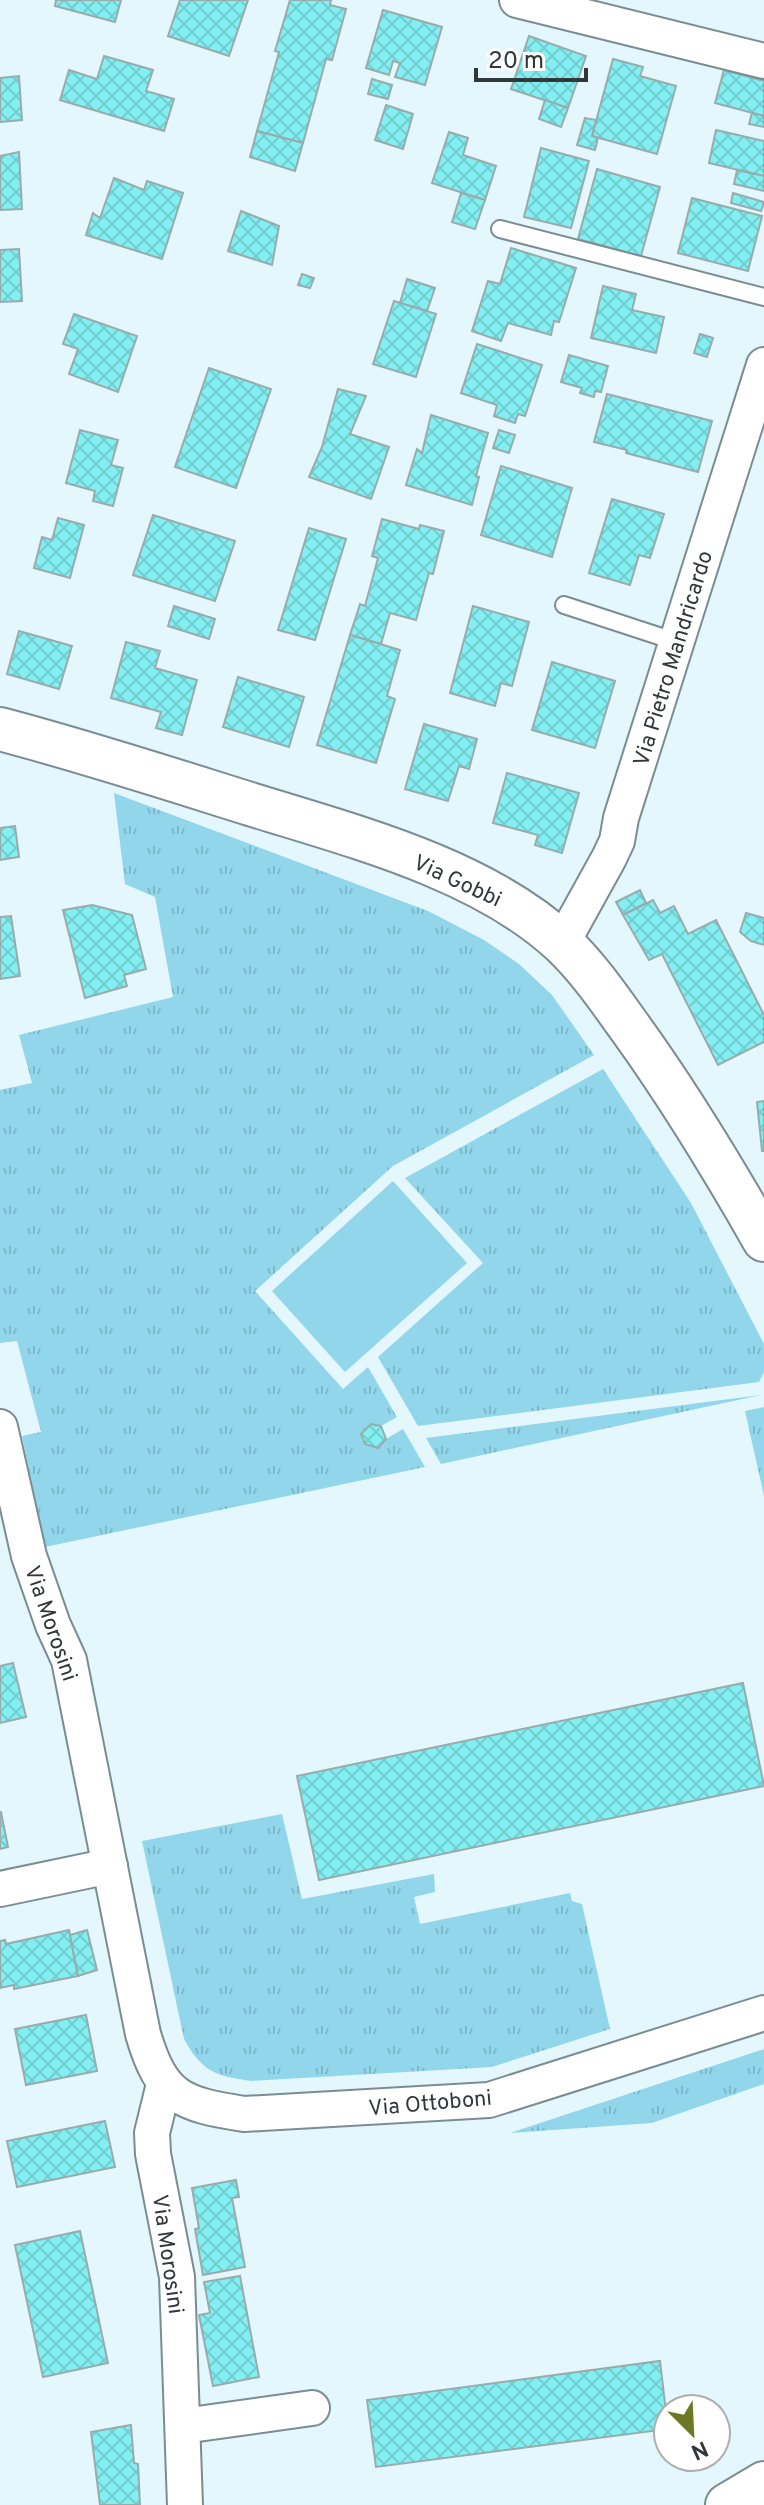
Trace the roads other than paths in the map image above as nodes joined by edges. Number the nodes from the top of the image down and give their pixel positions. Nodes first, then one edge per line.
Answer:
1 (517, 0) edge
2 (764, 61) edge
3 (500, 229) dead end
4 (764, 297) edge
5 (764, 365) edge
6 (564, 605) dead end
7 (677, 642) junction
8 (0, 729) edge
9 (562, 943) junction
10 (764, 1240) edge
11 (0, 1427) edge
12 (110, 1866) junction
13 (0, 1889) edge
14 (764, 2013) edge
15 (173, 2092) junction
16 (312, 2408) dead end
17 (183, 2426) junction
18 (764, 2483) edge
19 (185, 2505) edge
20 (727, 2505) edge

1 - 2 street
3 - 4 lane
5 - 7 street, Via Pietro Mandricardo
6 - 7 lane
7 - 9 street, Via Pietro Mandricardo
8 - 9 street, Via Gobbi
9 - 10 street, Via Gobbi
11 - 12 street, Via Morosini
12 - 13 street
12 - 15 street, Via Morosini
14 - 15 street, Via Ottoboni
15 - 17 street, Via Morosini
16 - 17 street
17 - 19 street, Via Morosini
18 - 20 street

